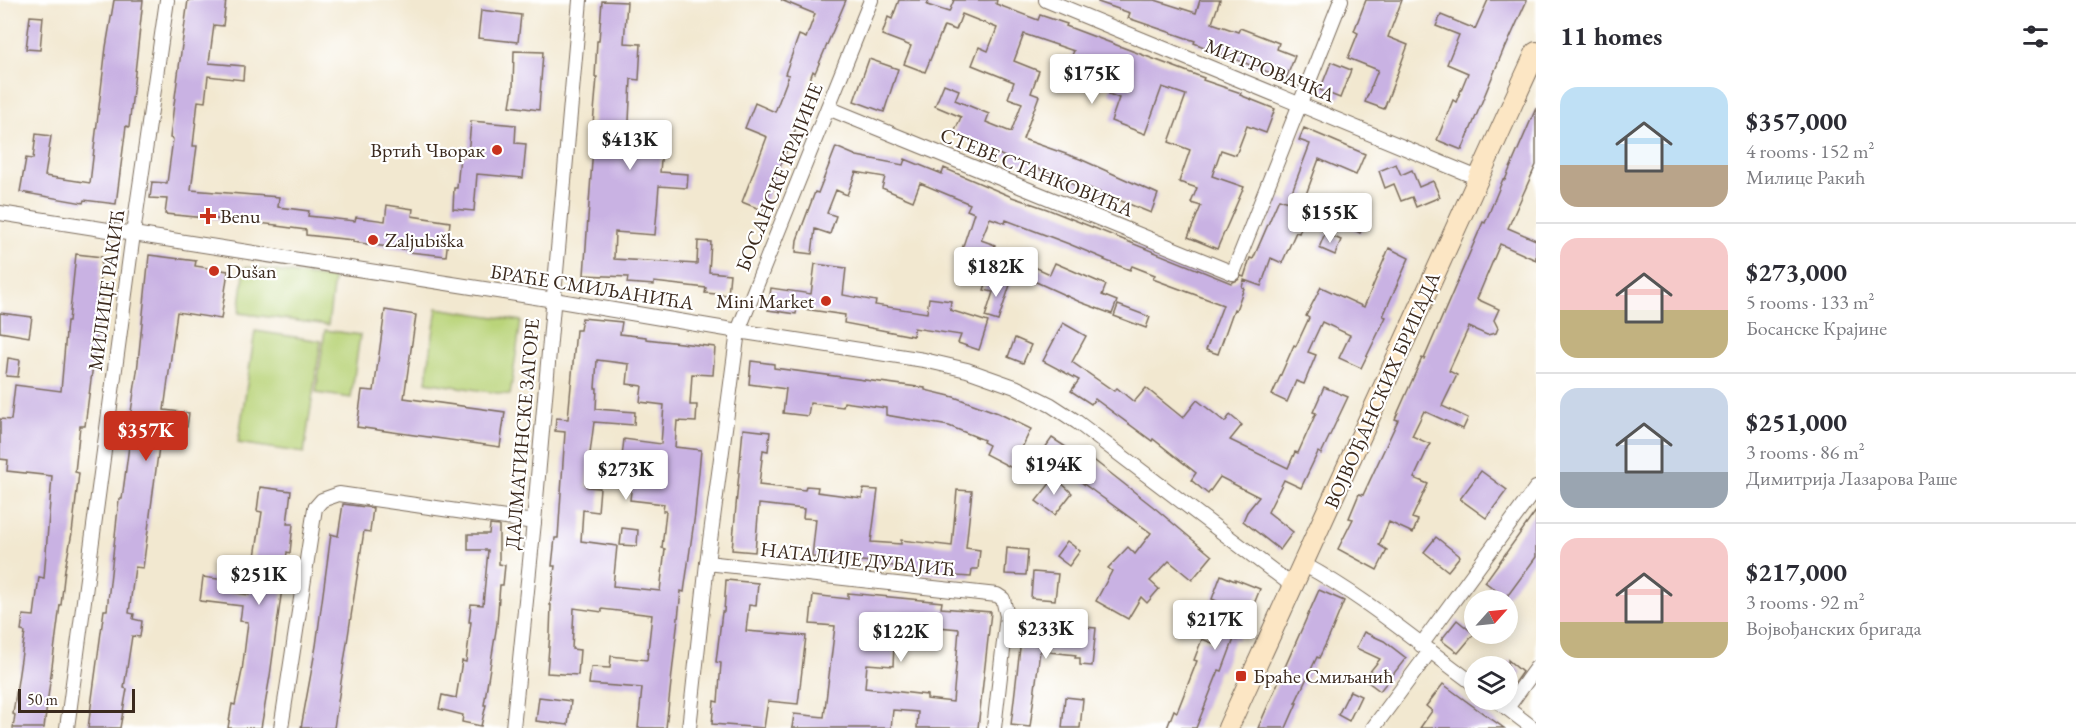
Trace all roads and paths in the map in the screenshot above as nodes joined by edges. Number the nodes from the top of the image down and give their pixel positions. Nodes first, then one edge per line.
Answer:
1 (167, 0) edge
2 (580, 0) edge
3 (871, 0) edge
4 (1046, 0) edge
5 (1341, 0) edge
6 (1536, 52) edge
7 (1300, 103) junction
8 (828, 108) junction
9 (1478, 178) junction
10 (0, 213) edge
11 (133, 234) junction
12 (554, 300) junction
13 (738, 331) junction
14 (1536, 488) edge
15 (534, 522) junction
16 (707, 563) junction
17 (1303, 564) junction
18 (1293, 586) junction
19 (1426, 648) junction
20 (1536, 669) edge
21 (1464, 676) edge
22 (1518, 693) edge
23 (1510, 710) edge
24 (67, 728) edge
25 (281, 728) edge
26 (513, 728) edge
27 (689, 728) edge
28 (994, 728) edge
29 (1228, 728) edge
30 (1373, 728) edge
31 (1533, 728) edge

1 - 11 street, МИЛИЦЕ РАКИЋ
2 - 12 street, ДАЛМАТИНСКЕ ЗАГОРЕ
3 - 8 street, БОСАНСКЕ КРАЈИНЕ
4 - 7 street, МИТРОВАЧКА
5 - 7 street
6 - 9 street, ВОЈВОЂАНСКИХ БРИГАДА
7 - 8 street, СТЕВЕ СТАНКОВИЋА
7 - 9 street, МИТРОВАЧКА
8 - 13 street, БОСАНСКЕ КРАЈИНЕ
9 - 17 street, ВОЈВОЂАНСКИХ БРИГАДА
10 - 11 street, БРАЋЕ СМИЉАНИЋА
11 - 12 street, БРАЋЕ СМИЉАНИЋА
11 - 24 street, МИЛИЦЕ РАКИЋ
12 - 13 street, БРАЋЕ СМИЉАНИЋА
12 - 15 street, ДАЛМАТИНСКЕ ЗАГОРЕ
13 - 16 street, БОСАНСКЕ КРАЈИНЕ
13 - 18 street, БРАЋЕ СМИЉАНИЋА
14 - 19 street
15 - 25 street
15 - 26 street, ДАЛМАТИНСКЕ ЗАГОРЕ
16 - 27 street, БОСАНСКЕ КРАЈИНЕ
16 - 28 street, НАТАЛИЈЕ ДУБАЈИЋ
17 - 18 street, ВОЈВОЂАНСКИХ БРИГАДА
17 - 19 street
18 - 29 street, ВОЈВОЂАНСКИХ БРИГАДА
19 - 21 street
19 - 30 street
20 - 22 street
23 - 31 street

